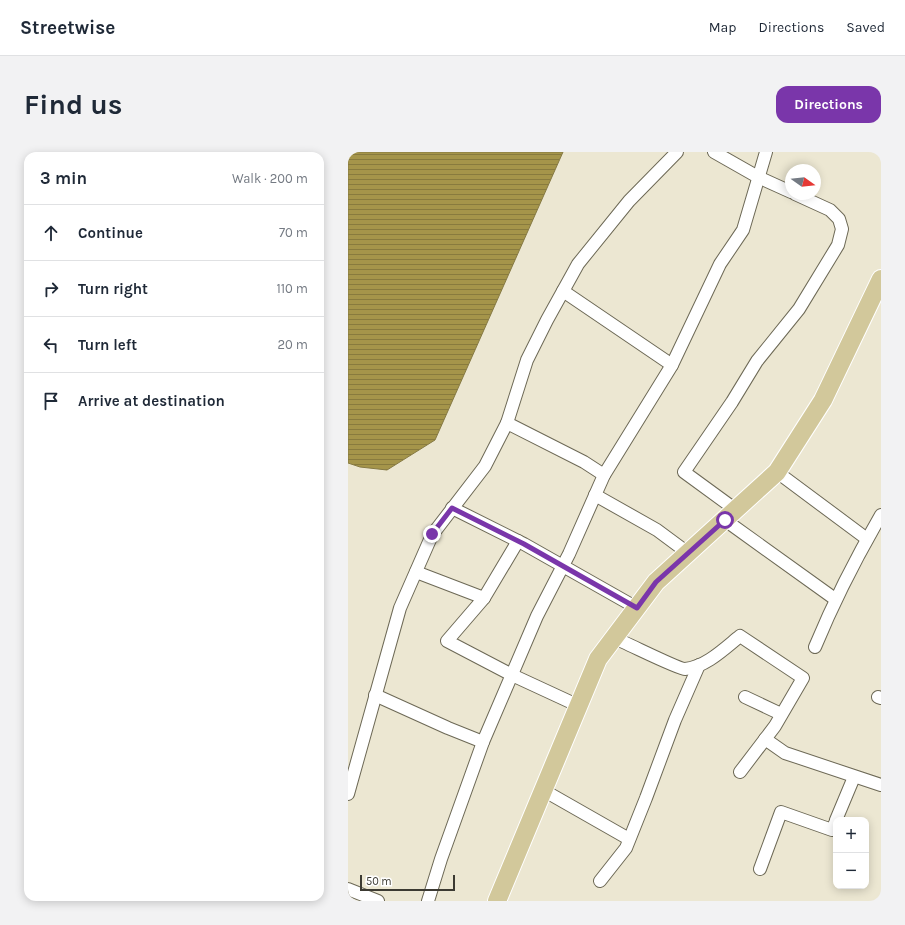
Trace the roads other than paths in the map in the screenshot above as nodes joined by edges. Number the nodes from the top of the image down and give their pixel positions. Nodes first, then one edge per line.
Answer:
1 (677, 152) edge
2 (714, 152) edge
3 (766, 152) edge
4 (758, 177) junction
5 (785, 189) edge
6 (808, 200) edge
7 (881, 279) edge
8 (563, 291) junction
9 (672, 365) junction
10 (507, 423) junction
11 (777, 472) junction
12 (604, 475) junction
13 (595, 495) junction
14 (452, 508) junction
15 (730, 515) junction
16 (881, 515) edge
17 (867, 538) junction
18 (518, 542) junction
19 (688, 553) junction
20 (563, 567) junction
21 (416, 572) junction
22 (484, 598) junction
23 (835, 599) junction
24 (637, 608) junction
25 (614, 638) junction
26 (815, 646) dead end
27 (699, 666) junction
28 (512, 675) junction
29 (375, 695) junction
30 (745, 697) dead end
31 (579, 706) junction
32 (782, 714) junction
33 (765, 739) junction
34 (483, 742) junction
35 (740, 772) dead end
36 (854, 777) junction
37 (881, 785) edge
38 (543, 790) junction
39 (348, 794) edge
40 (838, 817) edge
41 (833, 828) edge
42 (629, 839) junction
43 (760, 869) dead end
44 (600, 881) dead end
45 (348, 889) edge
46 (378, 901) edge
47 (428, 901) edge
48 (497, 901) edge

1 - 8 street
2 - 4 street
3 - 4 street
4 - 5 street
4 - 9 street
6 - 15 street
7 - 11 main road
8 - 9 street
8 - 10 street
9 - 12 street
10 - 12 street
10 - 14 street
11 - 15 main road
11 - 17 street
12 - 13 street
13 - 19 street
13 - 20 street
14 - 18 street
14 - 21 street
15 - 19 main road
15 - 23 street
16 - 17 street
17 - 23 street
18 - 20 street
18 - 22 street
19 - 24 main road
20 - 24 street
20 - 28 street
21 - 22 street
21 - 29 street
22 - 28 street
23 - 26 street
24 - 25 main road
25 - 27 street
25 - 31 main road
27 - 32 street
27 - 42 street
28 - 31 street
28 - 34 street
29 - 34 street
29 - 39 street
30 - 32 street
31 - 38 main road
32 - 33 street
33 - 35 street
33 - 36 street
34 - 47 street
36 - 37 street
36 - 40 street
38 - 42 street
38 - 48 main road
41 - 43 street
42 - 44 street
45 - 46 street

